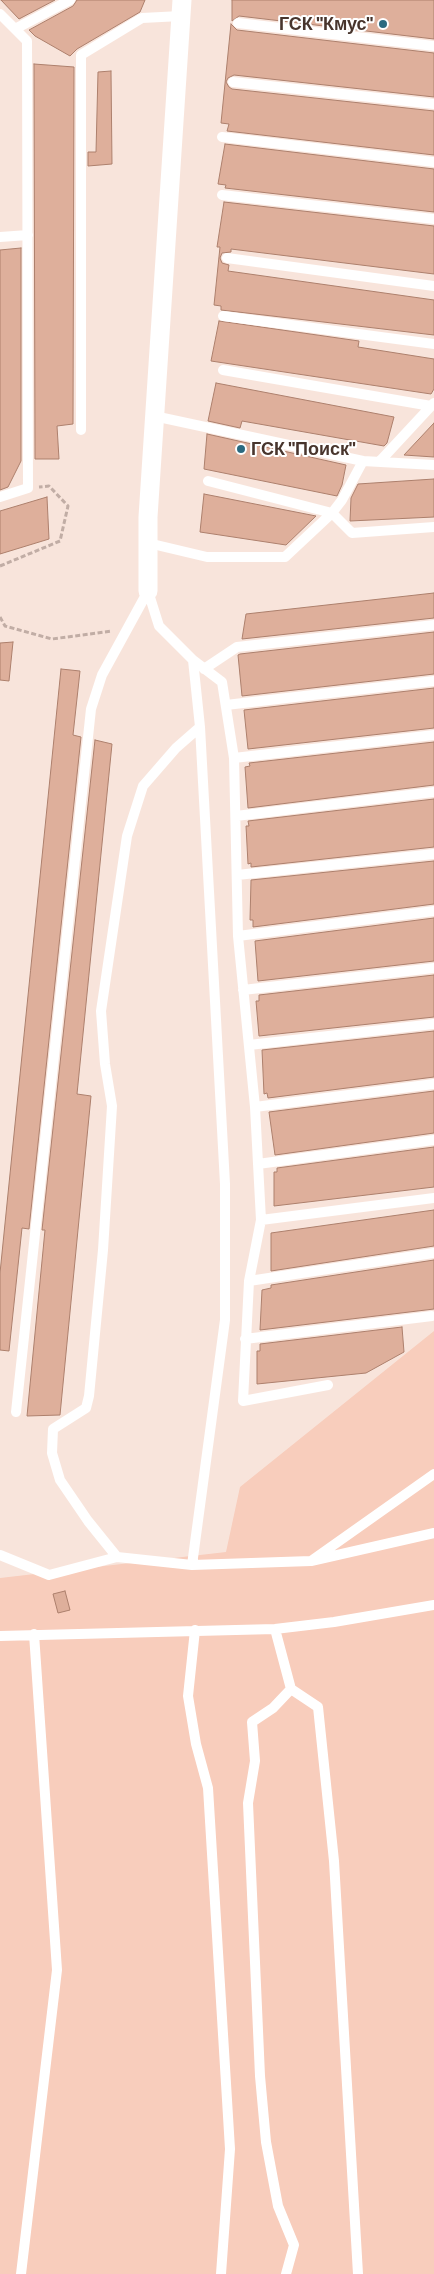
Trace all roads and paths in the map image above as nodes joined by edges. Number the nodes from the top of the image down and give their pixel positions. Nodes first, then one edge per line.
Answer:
1 (70, 0) edge
2 (181, 8) edge
3 (0, 14) edge
4 (238, 23) dead end
5 (15, 29) junction
6 (434, 46) edge
7 (233, 82) dead end
8 (434, 104) edge
9 (222, 137) dead end
10 (434, 162) edge
11 (222, 195) dead end
12 (434, 220) edge
13 (28, 235) junction
14 (0, 237) edge
15 (227, 258) dead end
16 (434, 286) edge
17 (224, 316) dead end
18 (434, 344) edge
19 (223, 370) dead end
20 (432, 404) edge
21 (154, 416) junction
22 (81, 430) dead end
23 (381, 460) junction
24 (363, 461) junction
25 (434, 465) edge
26 (208, 481) dead end
27 (28, 488) junction
28 (0, 497) edge
29 (332, 513) junction
30 (434, 527) edge
31 (148, 543) junction
32 (0, 566) edge
33 (148, 591) junction
34 (0, 617) edge
35 (434, 625) edge
36 (126, 629) junction
37 (193, 660) junction
38 (204, 669) junction
39 (434, 681) edge
40 (226, 704) junction
41 (200, 727) junction
42 (434, 735) edge
43 (234, 758) junction
44 (434, 792) edge
45 (236, 816) junction
46 (434, 854) edge
47 (237, 875) junction
48 (434, 911) edge
49 (238, 936) junction
50 (434, 968) edge
51 (243, 990) junction
52 (434, 1024) edge
53 (249, 1045) junction
54 (434, 1084) edge
55 (255, 1107) junction
56 (434, 1140) edge
57 (258, 1164) junction
58 (434, 1198) edge
59 (261, 1220) junction
60 (434, 1253) edge
61 (249, 1281) junction
62 (432, 1316) dead end
63 (245, 1339) junction
64 (328, 1385) dead end
65 (16, 1412) dead end
66 (434, 1474) edge
67 (434, 1533) edge
68 (0, 1556) edge
69 (117, 1557) junction
70 (311, 1561) junction
71 (192, 1565) junction
72 (434, 1605) edge
73 (276, 1629) junction
74 (195, 1630) junction
75 (34, 1634) junction
76 (0, 1636) edge
77 (290, 1689) junction
78 (21, 2274) edge
79 (221, 2274) edge
80 (286, 2274) edge
81 (358, 2274) edge

1 - 5 lane
2 - 21 street
2 - 22 lane
3 - 5 lane
4 - 6 lane
5 - 13 lane
7 - 8 lane
9 - 10 lane
11 - 12 lane
13 - 14 lane
13 - 27 lane
15 - 16 lane
17 - 18 lane
19 - 20 lane
20 - 23 lane
21 - 24 lane
21 - 31 street
23 - 24 lane
23 - 25 lane
24 - 29 lane
26 - 29 lane
27 - 28 lane
27 - 32 path
29 - 30 lane
29 - 31 lane
31 - 33 street
33 - 36 lane
33 - 37 lane
34 - 36 path
35 - 38 lane
36 - 65 lane
37 - 38 lane
37 - 41 lane
38 - 40 lane
39 - 40 lane
40 - 43 lane
41 - 69 lane
41 - 71 lane
42 - 43 lane
43 - 45 lane
44 - 45 lane
45 - 47 lane
46 - 47 lane
47 - 49 lane
48 - 49 lane
49 - 51 lane
50 - 51 lane
51 - 53 lane
52 - 53 lane
53 - 55 lane
54 - 55 lane
55 - 57 lane
56 - 57 lane
57 - 59 lane
58 - 59 lane
59 - 61 lane
60 - 61 lane
61 - 63 lane
62 - 63 lane
63 - 64 lane
66 - 70 lane
67 - 70 lane
68 - 69 lane
69 - 71 lane
70 - 71 lane
72 - 73 lane
73 - 74 lane
73 - 77 lane
74 - 75 lane
74 - 79 lane
75 - 76 lane
75 - 78 lane
77 - 80 lane
77 - 81 lane

